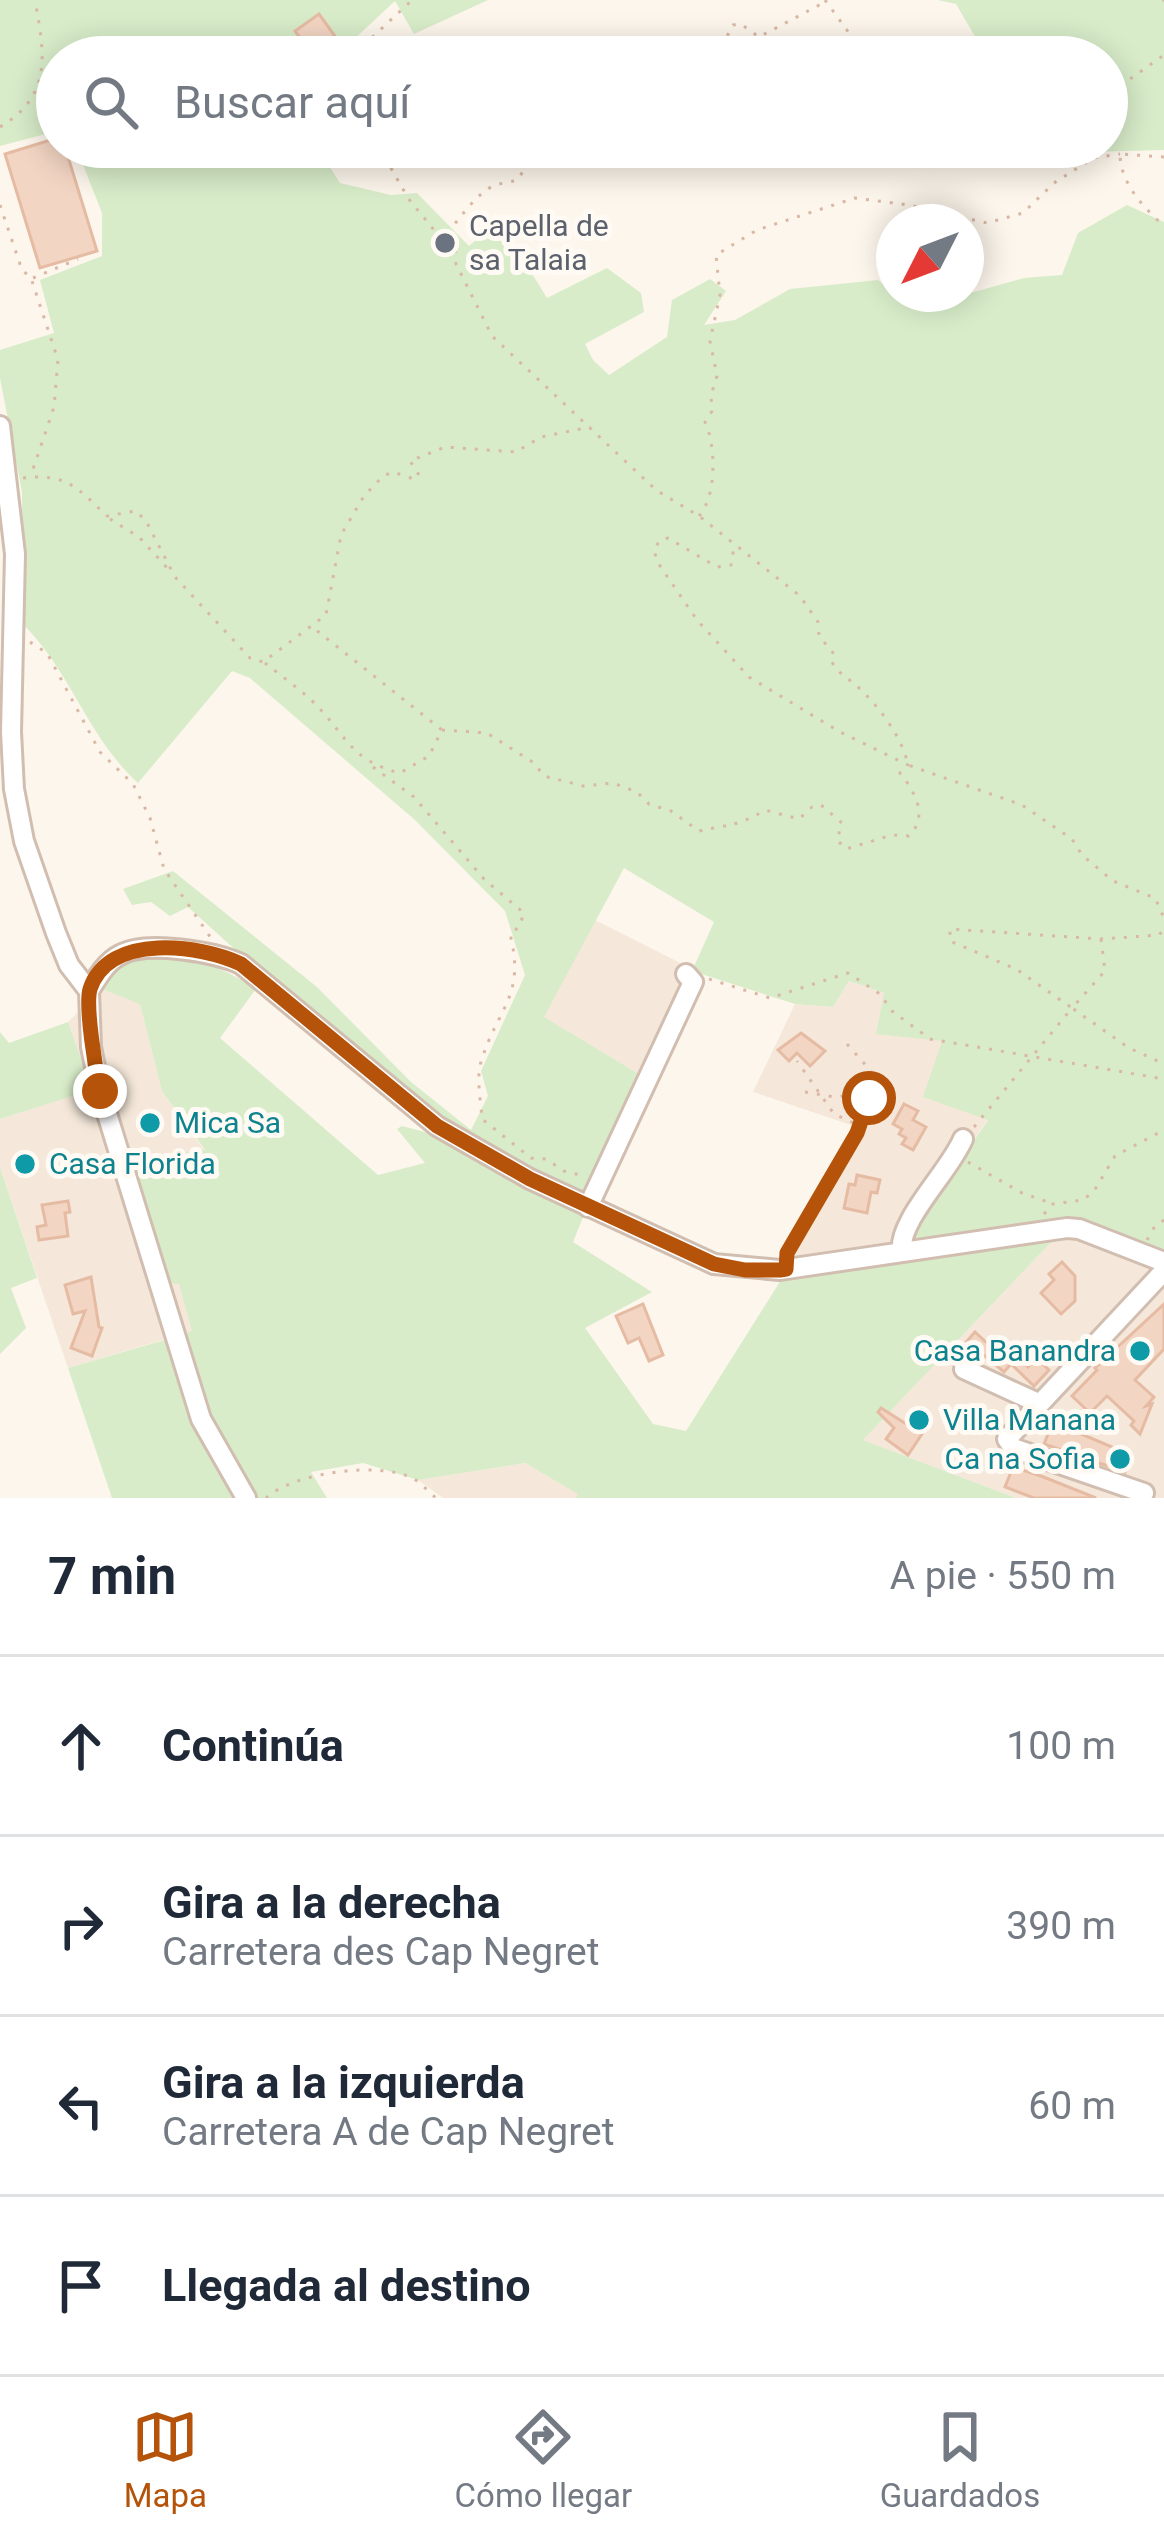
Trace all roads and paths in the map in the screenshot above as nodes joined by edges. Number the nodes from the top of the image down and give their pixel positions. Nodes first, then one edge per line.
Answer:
1 (35, 0) edge
2 (412, 0) edge
3 (825, 1) edge
4 (42, 36) edge
5 (373, 36) edge
6 (727, 36) edge
7 (758, 36) edge
8 (761, 36) edge
9 (850, 36) edge
10 (1164, 55) edge
11 (1128, 78) edge
12 (36, 88) edge
13 (0, 127) edge
14 (1128, 155) edge
15 (1164, 157) edge
16 (391, 168) edge
17 (524, 168) edge
18 (1077, 168) edge
19 (1121, 168) edge
20 (0, 205) edge
21 (1164, 226) edge
22 (444, 235) junction
23 (78, 259) dead end
24 (32, 278) junction
25 (0, 426) edge
26 (592, 427) junction
27 (30, 477) junction
28 (9, 480) junction
29 (107, 516) junction
30 (698, 516) junction
31 (734, 545) junction
32 (8, 554) edge
33 (175, 577) junction
34 (311, 626) junction
35 (14, 631) junction
36 (263, 662) junction
37 (442, 730) junction
38 (908, 765) junction
39 (373, 767) junction
40 (1164, 918) edge
41 (1164, 929) edge
42 (1101, 939) junction
43 (219, 953) junction
44 (690, 978) joint
45 (89, 991) junction
46 (1072, 1008) junction
47 (848, 1044) dead end
48 (1033, 1059) junction
49 (797, 1061) dead end
50 (1164, 1064) edge
51 (1164, 1079) edge
52 (805, 1092) dead end
53 (824, 1096) junction
54 (869, 1098) junction
55 (860, 1126) junction
56 (1164, 1130) edge
57 (960, 1147) junction
58 (604, 1172) junction
59 (1053, 1204) junction
60 (588, 1207) junction
61 (1164, 1220) edge
62 (1047, 1231) junction
63 (902, 1252) junction
64 (1140, 1252) junction
65 (1164, 1262) edge
66 (786, 1269) junction
67 (1164, 1271) edge
68 (964, 1369) dead end
69 (1038, 1403) junction
70 (1144, 1493) dead end
71 (246, 1498) edge
72 (266, 1498) edge
73 (436, 1498) edge

1 - 4 path
2 - 5 path
3 - 8 path
3 - 9 path
6 - 7 path
10 - 11 path
12 - 13 path
14 - 15 path
16 - 22 path
17 - 22 path
18 - 30 path
19 - 21 path
20 - 24 path
22 - 26 path
23 - 24 path
24 - 27 path
25 - 28 street
26 - 30 path
26 - 34 path
27 - 28 path
27 - 29 path
28 - 32 street
29 - 33 path
29 - 33 path
30 - 31 path
31 - 38 path
31 - 38 path
32 - 35 street
33 - 36 path
34 - 36 path
34 - 37 path
35 - 43 path
35 - 45 street
36 - 39 path
37 - 38 path
37 - 39 path
38 - 40 path
39 - 58 path
41 - 42 path
42 - 46 path
42 - 46 path
43 - 45 street
43 - 60 street
44 - 48 path
44 - 58 street
45 - 71 street
46 - 48 path
46 - 50 path
47 - 54 path
48 - 51 path
48 - 57 path
49 - 53 path
52 - 53 path
53 - 54 path
53 - 55 path
54 - 55 path
55 - 66 path
56 - 59 path
57 - 59 path
57 - 63 street
58 - 60 street
59 - 62 path
60 - 66 street
61 - 64 path
62 - 63 street
62 - 64 street
63 - 66 street
64 - 65 street
67 - 69 street
68 - 69 street
69 - 70 street
72 - 73 path

